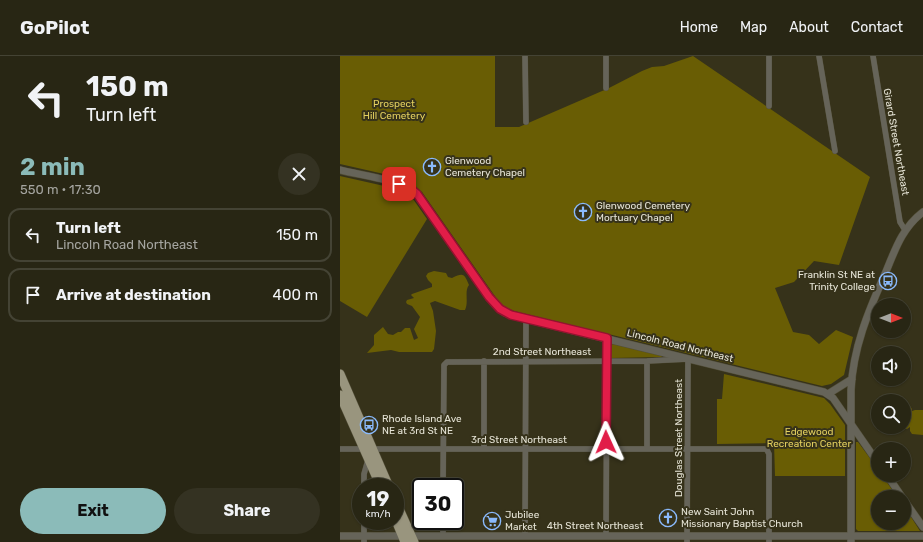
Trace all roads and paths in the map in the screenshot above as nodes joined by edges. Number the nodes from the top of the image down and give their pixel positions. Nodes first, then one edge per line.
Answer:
1 (525, 56) edge
2 (606, 56) edge
3 (769, 56) edge
4 (819, 56) edge
5 (873, 56) edge
6 (606, 88) dead end
7 (769, 106) dead end
8 (526, 122) dead end
9 (835, 151) dead end
10 (340, 170) edge
11 (923, 212) edge
12 (905, 230) junction
13 (526, 319) junction
14 (607, 338) junction
15 (688, 359) junction
16 (606, 361) junction
17 (647, 361) junction
18 (484, 362) junction
19 (525, 362) junction
20 (340, 374) edge
21 (852, 379) junction
22 (828, 394) junction
23 (340, 395) edge
24 (851, 424) junction
25 (340, 448) edge
26 (368, 449) junction
27 (443, 449) junction
28 (484, 449) junction
29 (525, 449) junction
30 (606, 449) junction
31 (647, 449) junction
32 (688, 449) junction
33 (871, 453) edge
34 (368, 459) junction
35 (364, 478) edge
36 (377, 478) edge
37 (384, 478) edge
38 (443, 478) edge
39 (911, 510) edge
40 (404, 527) edge
41 (923, 527) edge
42 (402, 530) edge
43 (444, 530) edge
44 (340, 536) edge
45 (444, 536) junction
46 (524, 536) junction
47 (606, 536) junction
48 (923, 536) edge
49 (364, 539) edge
50 (408, 539) edge
51 (654, 539) edge
52 (687, 539) edge
53 (769, 539) edge
54 (851, 539) edge

1 - 8 street
2 - 6 street
3 - 7 street
4 - 9 street
5 - 12 street, Girard Street Northeast
10 - 13 street, Lincoln Road Northeast
11 - 12 street
12 - 21 street
13 - 14 street, Lincoln Road Northeast
13 - 19 street
14 - 15 street, Lincoln Road Northeast
14 - 16 street
15 - 17 street, 2nd Street Northeast
15 - 22 street, Lincoln Road Northeast
15 - 32 street, Douglas Street Northeast
16 - 17 street, 2nd Street Northeast
16 - 19 street, 2nd Street Northeast
16 - 30 street
17 - 31 street
18 - 19 street, 2nd Street Northeast
18 - 27 street, 2nd Street Northeast
18 - 28 street
19 - 29 street
20 - 26 main road
21 - 22 street
21 - 24 street
22 - 24 street
23 - 26 main road
24 - 33 street
24 - 54 street
25 - 26 street, 3rd Street Northeast
26 - 27 street, 3rd Street Northeast
26 - 34 main road
26 - 37 main road
27 - 28 street, 3rd Street Northeast
27 - 38 street
28 - 29 street, 3rd Street Northeast
29 - 30 street, 3rd Street Northeast
29 - 46 street
30 - 31 street, 3rd Street Northeast
30 - 47 street
31 - 32 street, 3rd Street Northeast
32 - 52 street, Douglas Street Northeast
32 - 53 street, 3rd Street Northeast
34 - 35 street
34 - 36 main road
39 - 41 street
40 - 50 main road
42 - 50 main road
43 - 45 street
44 - 49 street, 4th Street Northeast
45 - 46 street, 4th Street Northeast
45 - 50 street, 4th Street Northeast
46 - 47 street, 4th Street Northeast
47 - 51 street, 4th Street Northeast
48 - 54 street, 4th Street Northeast
49 - 50 street, 4th Street Northeast
51 - 52 street, 4th Street Northeast
52 - 53 street, 4th Street Northeast
53 - 54 street, 4th Street Northeast

